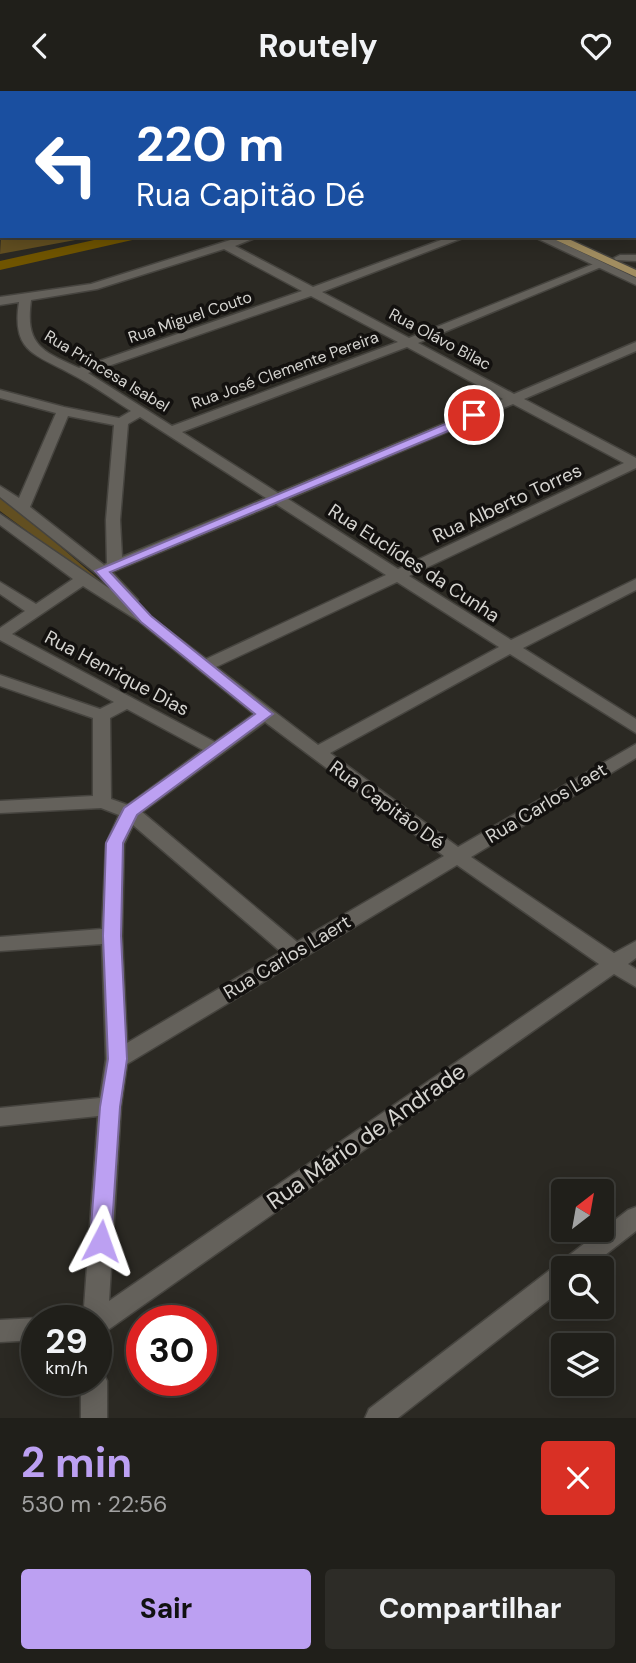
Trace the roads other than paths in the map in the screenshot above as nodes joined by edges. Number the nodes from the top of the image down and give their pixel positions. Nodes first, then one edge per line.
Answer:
1 (249, 238) edge
2 (458, 238) edge
3 (541, 238) edge
4 (556, 238) edge
5 (576, 238) edge
6 (226, 246) junction
7 (620, 258) junction
8 (636, 258) edge
9 (600, 265) junction
10 (636, 265) edge
11 (636, 274) edge
12 (636, 282) edge
13 (311, 292) junction
14 (25, 299) junction
15 (0, 301) edge
16 (410, 342) junction
17 (636, 346) edge
18 (78, 372) junction
19 (0, 394) edge
20 (515, 398) junction
21 (63, 411) junction
22 (141, 411) junction
23 (121, 422) junction
24 (172, 431) junction
25 (636, 463) edge
26 (0, 490) edge
27 (277, 499) junction
28 (23, 507) junction
29 (0, 518) edge
30 (108, 568) junction
31 (398, 576) junction
32 (83, 579) junction
33 (636, 584) edge
34 (0, 587) edge
35 (36, 611) junction
36 (146, 619) junction
37 (0, 634) edge
38 (511, 647) junction
39 (205, 666) junction
40 (0, 680) edge
41 (127, 702) junction
42 (265, 714) junction
43 (101, 715) junction
44 (636, 727) edge
45 (214, 748) junction
46 (636, 750) edge
47 (317, 753) junction
48 (102, 802) junction
49 (0, 807) edge
50 (130, 812) junction
51 (457, 856) junction
52 (112, 936) junction
53 (0, 944) edge
54 (636, 948) edge
55 (295, 951) junction
56 (613, 963) junction
57 (636, 979) edge
58 (117, 1059) junction
59 (110, 1107) junction
60 (0, 1117) edge
61 (636, 1217) edge
62 (586, 1256) edge
63 (551, 1283) edge
64 (97, 1305) edge
65 (112, 1312) edge
66 (21, 1330) edge
67 (0, 1331) edge
68 (94, 1396) edge
69 (94, 1418) edge
70 (378, 1418) edge

1 - 6 street
2 - 13 street, Rua Miguel Couto
3 - 9 street
4 - 11 main road
5 - 7 main road
6 - 13 street, Rua Olávo Bilac
6 - 14 street
7 - 8 street
7 - 10 main road
9 - 12 street
9 - 16 street, Rua José Clemente Pereira
13 - 16 street, Rua Olávo Bilac
13 - 18 street, Rua Miguel Couto
14 - 15 street
14 - 18 street, Rua Princesa Isabel
16 - 20 street, Rua Olávo Bilac
16 - 24 street, Rua José Clemente Pereira
17 - 20 street
18 - 22 street, Rua Princesa Isabel
19 - 21 street
20 - 25 street, Rua Olávo Bilac
20 - 27 street
21 - 23 street
21 - 28 street
22 - 23 street
22 - 24 street, Rua Princesa Isabel
23 - 30 street
24 - 27 street, Rua Euclídes da Cunha
25 - 31 street, Rua Alberto Torres
26 - 28 street, Rua Capitão Dé
27 - 30 street
27 - 31 street, Rua Euclídes da Cunha
28 - 30 street, Rua Capitão Dé
29 - 32 street, Rua Capitão Dé
30 - 36 street, Rua Capitão Dé
31 - 38 street, Rua Euclídes da Cunha
31 - 39 street, Rua Alberto Torres
32 - 35 street
32 - 36 street, Rua Capitão Dé
33 - 38 street
34 - 35 street
35 - 37 street
36 - 39 street, Rua Capitão Dé
37 - 41 street, Rua Henrique Dias
38 - 44 street, Rua Euclídes da Cunha
38 - 47 street
39 - 42 street, Rua Capitão Dé
40 - 43 street
41 - 43 street
41 - 45 street, Rua Henrique Dias
42 - 45 street
42 - 47 street, Rua Capitão Dé
43 - 48 street
45 - 50 street
46 - 51 street, Rua Carlos Laet
47 - 51 street, Rua Capitão Dé
48 - 49 street
48 - 50 street
50 - 52 street
50 - 55 street
51 - 55 street, Rua Carlos Laert
51 - 56 street, Rua Capitão Dé
52 - 53 street
52 - 58 street
54 - 56 street, Rua Mário de Andrade
55 - 58 street, Rua Carlos Laert
56 - 57 street, Rua Capitão Dé
56 - 65 street, Rua Mário de Andrade
58 - 59 street
59 - 60 street
59 - 64 street
61 - 62 street
63 - 70 street
66 - 67 street
68 - 69 street

